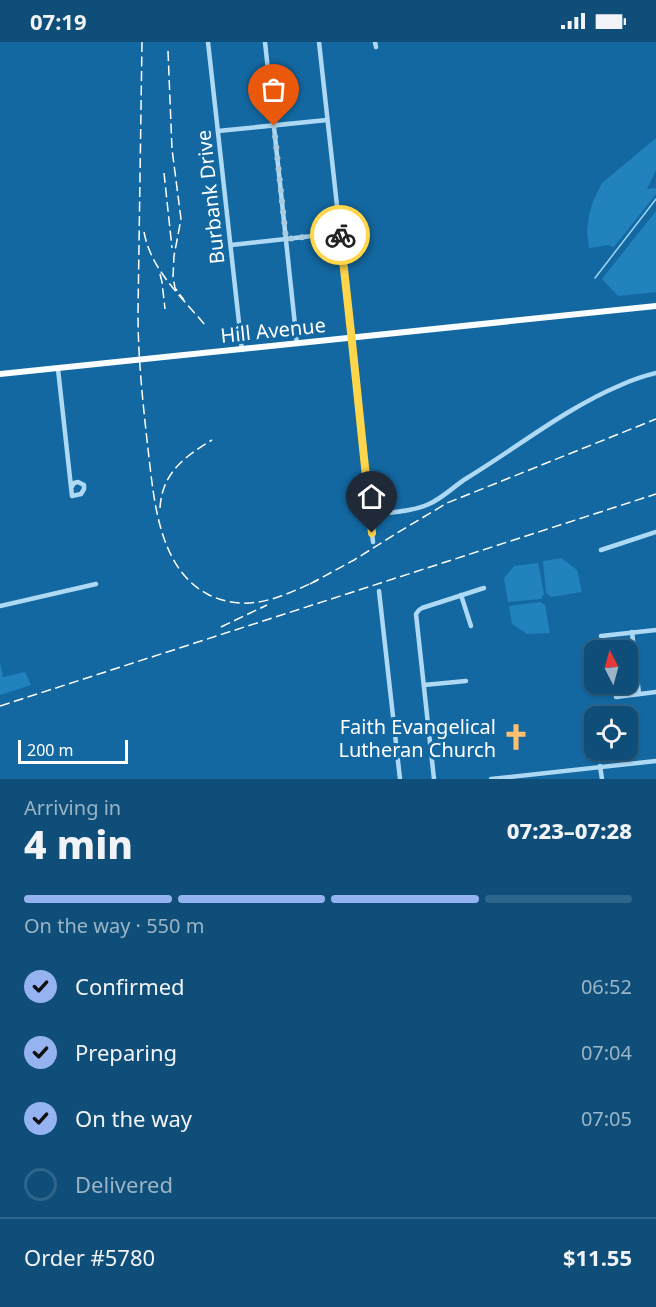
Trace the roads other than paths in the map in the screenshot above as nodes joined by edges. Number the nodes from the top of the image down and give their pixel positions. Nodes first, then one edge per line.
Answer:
1 (208, 42) edge
2 (265, 42) edge
3 (319, 42) edge
4 (327, 120) junction
5 (274, 126) junction
6 (218, 131) junction
7 (340, 233) junction
8 (286, 239) junction
9 (231, 245) junction
10 (656, 306) edge
11 (353, 339) junction
12 (297, 344) junction
13 (242, 350) junction
14 (58, 369) junction
15 (656, 373) edge
16 (0, 374) edge
17 (71, 488) dead end
18 (370, 515) junction
19 (656, 532) edge
20 (373, 542) dead end
21 (600, 550) dead end
22 (96, 584) dead end
23 (484, 588) dead end
24 (379, 591) dead end
25 (461, 595) junction
26 (0, 606) edge
27 (471, 626) dead end
28 (656, 630) edge
29 (632, 632) junction
30 (601, 636) dead end
31 (466, 681) dead end
32 (424, 685) junction
33 (656, 692) edge
34 (639, 694) junction
35 (616, 697) dead end
36 (472, 731) dead end
37 (429, 735) junction
38 (656, 760) edge
39 (600, 766) junction
40 (550, 772) junction
41 (500, 778) edge
42 (400, 779) edge
43 (434, 779) edge
44 (490, 779) edge
45 (551, 779) edge
46 (602, 779) edge

1 - 6 street, Burbank Drive
2 - 5 street
3 - 4 street
4 - 5 street
4 - 7 street
5 - 6 street
5 - 8 street
6 - 9 street, Burbank Drive
7 - 8 street
7 - 11 street
8 - 9 street
8 - 12 street
9 - 13 street, Burbank Drive
10 - 11 main road, Hill Avenue
11 - 12 main road, Hill Avenue
11 - 18 street
12 - 13 main road, Hill Avenue
13 - 14 main road, Hill Avenue
14 - 16 main road, Hill Avenue
14 - 17 street
15 - 18 street
18 - 20 street
19 - 21 street
22 - 26 street
23 - 25 street
24 - 42 street
25 - 27 street
25 - 32 street
28 - 29 street
29 - 30 street
29 - 34 street
31 - 32 street
32 - 37 street
33 - 34 street
34 - 35 street
36 - 37 street
37 - 43 street
38 - 39 street
39 - 40 street
39 - 46 street
40 - 41 street
40 - 45 street
41 - 44 street

